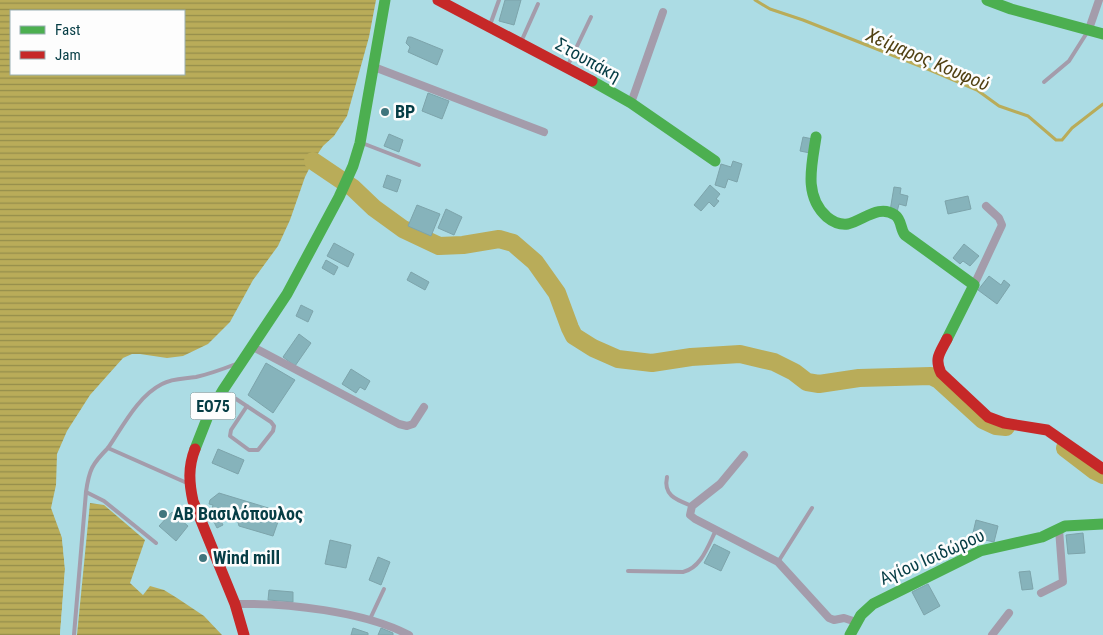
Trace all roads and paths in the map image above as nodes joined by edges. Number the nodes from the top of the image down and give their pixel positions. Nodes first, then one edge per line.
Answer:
1 (385, 0) edge
2 (438, 0) edge
3 (499, 0) edge
4 (987, 0) edge
5 (1099, 0) edge
6 (538, 4) dead end
7 (663, 12) dead end
8 (591, 17) dead end
9 (490, 27) junction
10 (1089, 29) junction
11 (1103, 34) edge
12 (520, 44) junction
13 (374, 67) junction
14 (566, 67) junction
15 (1044, 82) dead end
16 (631, 104) junction
17 (544, 132) dead end
18 (816, 137) dead end
19 (360, 142) junction
20 (715, 161) dead end
21 (419, 165) dead end
22 (986, 206) dead end
23 (974, 285) junction
24 (253, 347) junction
25 (243, 361) junction
26 (223, 390) junction
27 (247, 406) junction
28 (424, 407) dead end
29 (108, 448) junction
30 (744, 455) dead end
31 (1103, 469) edge
32 (667, 477) dead end
33 (190, 484) junction
34 (86, 492) junction
35 (692, 506) junction
36 (812, 508) dead end
37 (1103, 524) edge
38 (1059, 529) junction
39 (716, 530) junction
40 (156, 543) dead end
41 (778, 562) junction
42 (628, 571) dead end
43 (384, 589) dead end
44 (1041, 593) dead end
45 (235, 604) junction
46 (1009, 613) dead end
47 (370, 619) junction
48 (856, 622) junction
49 (398, 632) edge
50 (74, 635) edge
51 (244, 635) edge
52 (408, 635) edge
53 (850, 635) edge
54 (992, 635) edge

1 - 13 street, ΕΟ75
2 - 9 street, Στουπάκη
3 - 9 lane
4 - 10 street
5 - 10 street
6 - 12 lane
7 - 16 street
8 - 14 lane
9 - 12 street, Στουπάκη
10 - 11 street
10 - 15 lane
12 - 14 street, Στουπάκη
13 - 17 street
13 - 19 street, ΕΟ75
14 - 16 street, Στουπάκη
16 - 20 street, Στουπάκη
18 - 23 street
19 - 21 lane
19 - 24 street, ΕΟ75
22 - 23 street
23 - 31 street
24 - 25 street, ΕΟ75
24 - 28 street
25 - 26 street, ΕΟ75
25 - 29 lane
26 - 27 lane
26 - 33 street, ΕΟ75
27 - 27 lane
29 - 33 lane
29 - 34 lane
30 - 35 street
32 - 35 lane
33 - 45 street, ΕΟ75
34 - 40 lane
34 - 50 lane
35 - 39 street
36 - 41 lane
37 - 38 street, Αγίου Ισιδώρου
38 - 44 street
38 - 48 street, Αγίου Ισιδώρου
39 - 41 street
39 - 42 lane
41 - 48 street
43 - 47 lane
45 - 47 street
45 - 51 street, ΕΟ75
46 - 54 street
47 - 49 street
48 - 53 street, Αγίου Ισιδώρου
49 - 52 street

